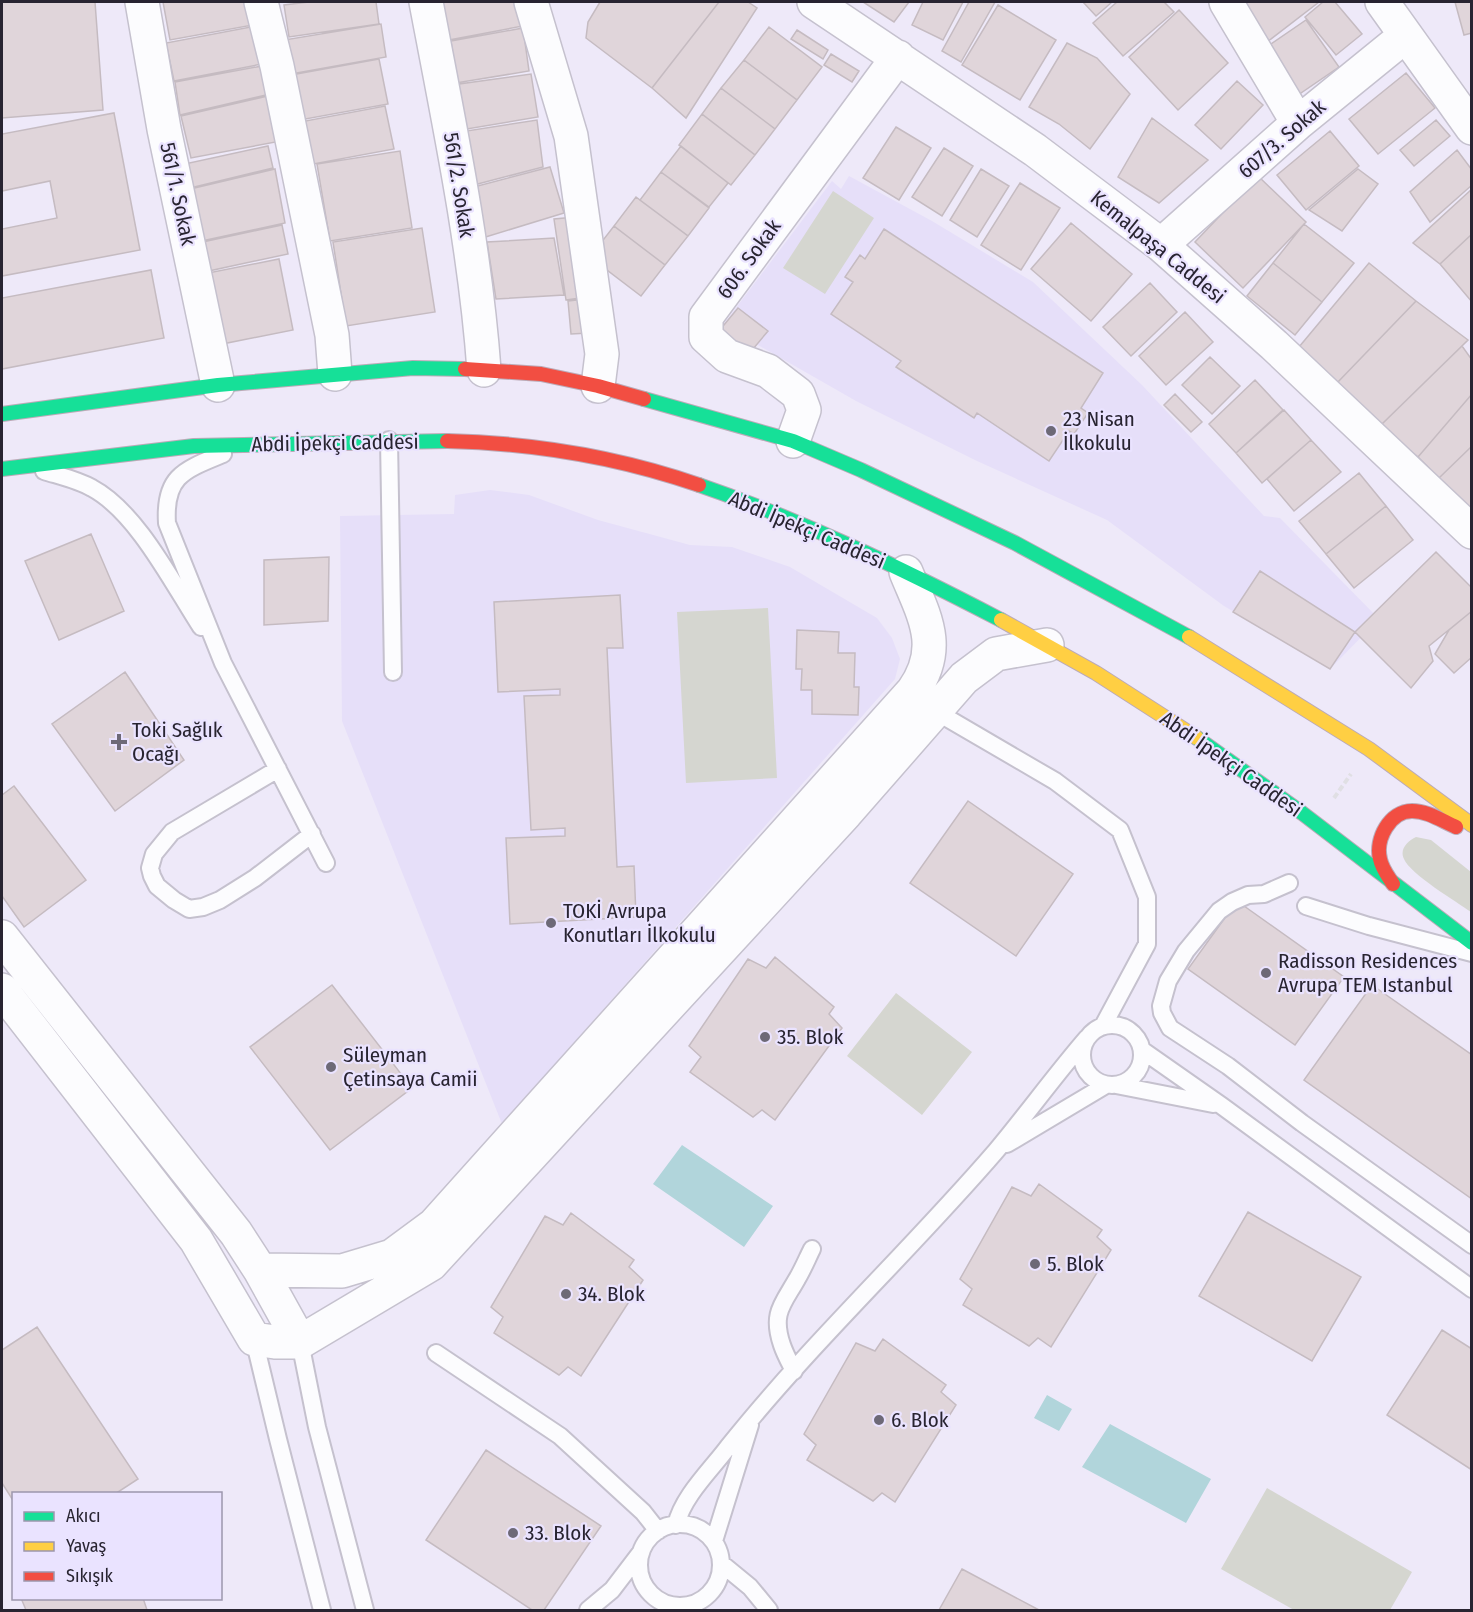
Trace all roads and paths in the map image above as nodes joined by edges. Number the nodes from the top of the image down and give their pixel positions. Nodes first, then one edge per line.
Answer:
1 (142, 2) edge
2 (261, 2) edge
3 (426, 2) edge
4 (531, 2) edge
5 (814, 2) edge
6 (1226, 2) edge
7 (1382, 2) edge
8 (1405, 36) junction
9 (898, 57) junction
10 (1298, 123) junction
11 (1472, 128) edge
12 (1161, 245) junction
13 (484, 370) junction
14 (335, 374) junction
15 (218, 385) junction
16 (598, 386) junction
17 (2, 414) edge
18 (389, 440) junction
19 (793, 441) junction
20 (245, 445) junction
21 (26, 466) junction
22 (2, 469) edge
23 (1472, 532) edge
24 (906, 572) junction
25 (1047, 645) junction
26 (224, 663) junction
27 (393, 672) dead end
28 (924, 701) junction
29 (278, 769) junction
30 (1472, 825) edge
31 (1472, 833) edge
32 (312, 834) junction
33 (326, 863) dead end
34 (1289, 884) dead end
35 (1393, 884) junction
36 (1306, 906) dead end
37 (2, 938) edge
38 (1472, 943) edge
39 (1472, 953) edge
40 (2, 990) edge
41 (1103, 1026) junction
42 (1086, 1038) junction
43 (1142, 1050) junction
44 (1111, 1085) junction
45 (1222, 1106) junction
46 (996, 1151) junction
47 (1472, 1245) edge
48 (812, 1249) dead end
49 (260, 1270) junction
50 (1472, 1289) edge
51 (254, 1339) junction
52 (300, 1342) junction
53 (436, 1353) dead end
54 (794, 1371) junction
55 (753, 1416) junction
56 (676, 1525) junction
57 (658, 1531) junction
58 (714, 1541) junction
59 (642, 1551) junction
60 (722, 1564) junction
61 (684, 1607) edge
62 (322, 1611) edge
63 (365, 1611) edge
64 (588, 1611) edge
65 (715, 1611) edge
66 (770, 1611) edge

1 - 15 street, 561/1. Sokak
2 - 14 street
3 - 13 street, 561/2. Sokak
4 - 16 street
5 - 9 street, Kemalpaşa Caddesi
6 - 10 street
7 - 8 street
8 - 10 street, 607/3. Sokak
8 - 11 street
9 - 12 street, Kemalpaşa Caddesi
9 - 19 street, 606. Sokak
10 - 12 street, 607/3. Sokak
12 - 23 street, Kemalpaşa Caddesi
13 - 14 main road
13 - 16 main road
14 - 15 main road
15 - 17 main road
16 - 19 main road
18 - 20 main road, Abdi İpekçi Caddesi
18 - 24 main road, Abdi İpekçi Caddesi
18 - 27 lane
19 - 30 main road
20 - 21 main road, Abdi İpekçi Caddesi
20 - 26 lane
21 - 22 main road, Abdi İpekçi Caddesi
21 - 26 lane
24 - 25 main road, Abdi İpekçi Caddesi
24 - 28 street
25 - 28 street
25 - 35 main road, Abdi İpekçi Caddesi
26 - 29 lane
28 - 41 lane
28 - 49 street
28 - 52 street
29 - 32 lane
29 - 32 lane
31 - 35 main road
32 - 33 lane
34 - 47 lane
35 - 38 main road, Abdi İpekçi Caddesi
36 - 39 lane
37 - 49 street
40 - 51 street
41 - 42 lane
41 - 43 lane
42 - 44 lane
42 - 46 lane
43 - 44 lane
43 - 45 lane
44 - 45 lane
44 - 46 lane
45 - 50 lane
46 - 54 lane
48 - 54 lane
49 - 52 street
51 - 52 street
51 - 62 lane
52 - 63 lane
53 - 57 lane
54 - 55 lane
55 - 56 lane
55 - 58 lane
56 - 57 lane
56 - 58 lane
57 - 59 lane
58 - 60 lane
59 - 61 lane
59 - 64 lane
60 - 61 lane
60 - 66 lane
61 - 65 lane

